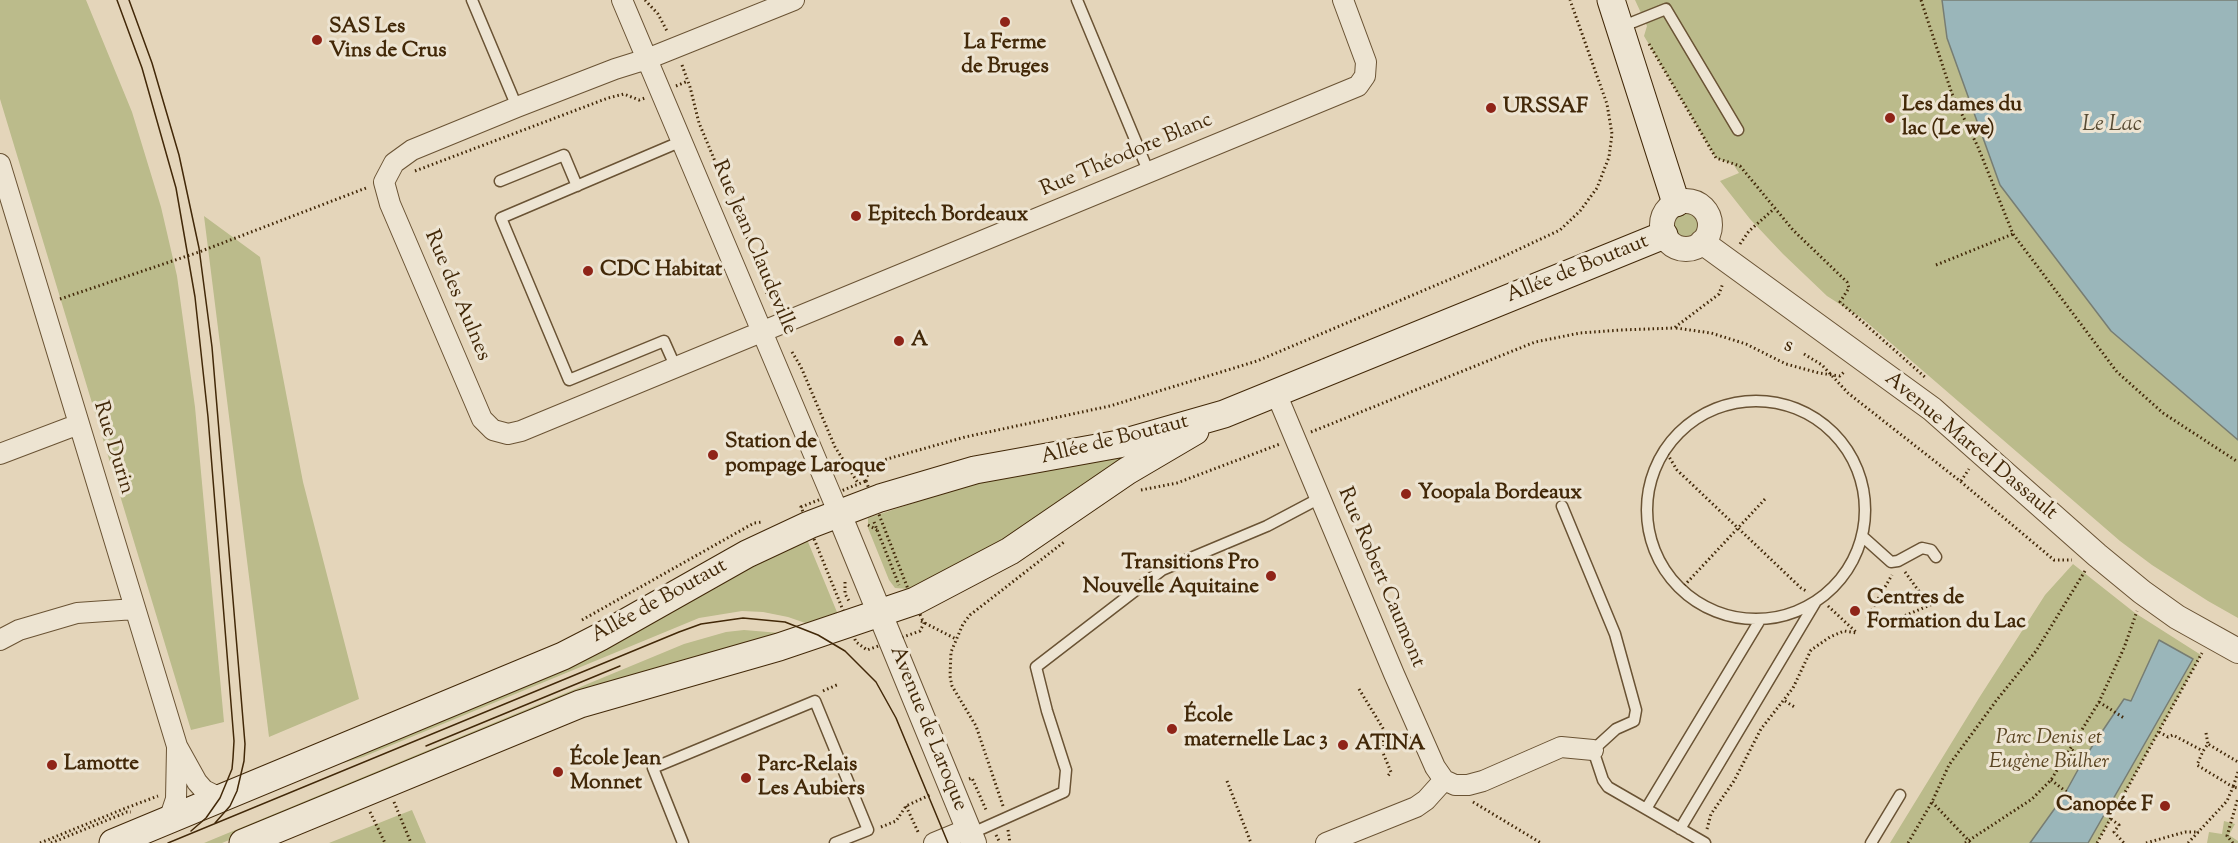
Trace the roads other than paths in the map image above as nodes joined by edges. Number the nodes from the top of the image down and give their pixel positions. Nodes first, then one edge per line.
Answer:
1 (472, 0) edge
2 (622, 0) edge
3 (794, 0) edge
4 (1077, 0) edge
5 (1343, 0) edge
6 (1611, 0) edge
7 (1620, 27) junction
8 (647, 59) junction
9 (517, 107) junction
10 (1738, 130) dead end
11 (682, 141) junction
12 (0, 164) edge
13 (1149, 173) junction
14 (500, 181) dead end
15 (577, 186) junction
16 (1676, 203) junction
17 (1665, 235) junction
18 (1702, 242) junction
19 (770, 330) junction
20 (676, 368) junction
21 (1276, 393) junction
22 (1224, 414) junction
23 (79, 424) junction
24 (0, 454) edge
25 (1320, 498) junction
26 (1562, 506) dead end
27 (839, 514) junction
28 (1862, 536) junction
29 (1936, 557) dead end
30 (1818, 601) junction
31 (135, 609) junction
32 (880, 614) junction
33 (1760, 620) junction
34 (0, 640) edge
35 (2238, 651) edge
36 (177, 746) junction
37 (1593, 750) junction
38 (1449, 783) junction
39 (1900, 795) dead end
40 (220, 798) junction
41 (1646, 809) junction
42 (169, 820) junction
43 (1680, 829) junction
44 (971, 835) edge
45 (1359, 837) edge
46 (1705, 838) edge
47 (927, 841) edge
48 (113, 843) edge
49 (243, 843) edge
50 (683, 843) edge
51 (835, 843) edge
52 (1326, 843) edge
53 (1871, 843) edge

1 - 9 lane
2 - 8 street, Rue Jean Claudeville
3 - 8 street, Rue des Aulnes
4 - 13 lane
5 - 13 street, Rue Théodore Blanc
6 - 7 main road
7 - 10 lane
7 - 16 main road
8 - 9 street, Rue des Aulnes
8 - 11 street, Rue Jean Claudeville
9 - 20 street, Rue des Aulnes
11 - 15 lane
11 - 19 street, Rue Jean Claudeville
12 - 23 street, Rue Durin
13 - 19 street, Rue Théodore Blanc
14 - 15 lane
15 - 20 lane
16 - 17 street
16 - 18 street
17 - 18 street
17 - 21 main road, Allée de Boutaut
18 - 35 street, Avenue Marcel Dassault
19 - 20 street, Rue des Aulnes
19 - 27 street, Rue Jean Claudeville
21 - 22 main road, Allée de Boutaut
21 - 25 street, Rue Robert Caumont
22 - 27 main road, Allée de Boutaut
22 - 32 main road, Allée de Boutaut
23 - 24 street
23 - 31 street, Rue Durin
25 - 38 street, Rue Robert Caumont
25 - 44 lane
26 - 37 lane
27 - 32 street, Avenue de Laroque
27 - 40 main road, Allée de Boutaut
28 - 29 lane
28 - 30 lane
28 - 33 lane
30 - 33 lane
30 - 43 lane
31 - 34 street
31 - 36 street, Rue Durin
32 - 44 street, Avenue de Laroque
32 - 49 main road, Allée de Boutaut
33 - 41 lane
36 - 40 street, Rue Durin
36 - 42 street, Rue Durin
37 - 38 street
37 - 41 lane
38 - 45 street
39 - 53 lane
40 - 42 main road, Allée de Boutaut
41 - 43 lane
42 - 48 main road, Allée de Boutaut
43 - 46 lane
44 - 47 street
45 - 52 street
50 - 51 lane

